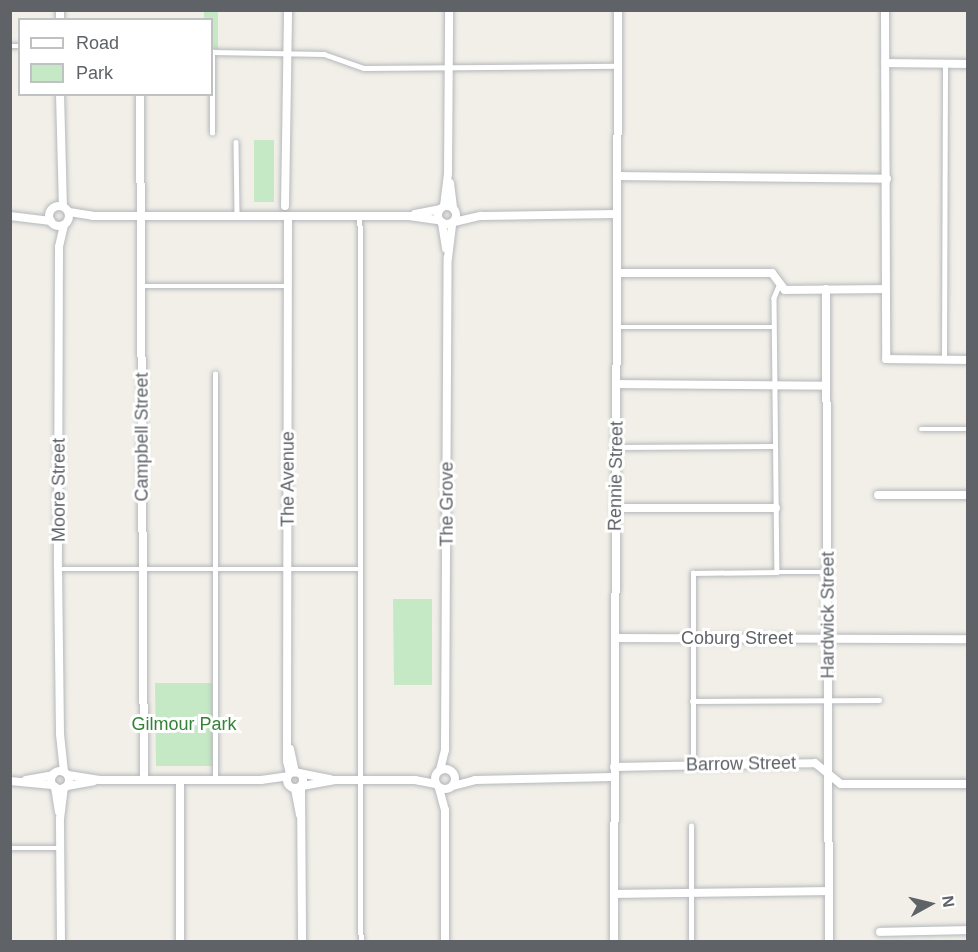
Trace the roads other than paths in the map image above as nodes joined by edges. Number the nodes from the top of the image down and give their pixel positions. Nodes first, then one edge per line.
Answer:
1 (288, 10) edge
2 (449, 10) edge
3 (618, 10) edge
4 (885, 10) edge
5 (213, 52) edge
6 (287, 52) junction
7 (885, 63) junction
8 (945, 64) junction
9 (968, 64) edge
10 (618, 66) junction
11 (449, 67) junction
12 (60, 96) edge
13 (140, 96) edge
14 (212, 96) edge
15 (212, 133) dead end
16 (236, 142) dead end
17 (448, 173) junction
18 (617, 176) junction
19 (887, 179) junction
20 (285, 206) dead end
21 (442, 208) junction
22 (59, 209) junction
23 (454, 209) junction
24 (617, 214) junction
25 (10, 216) edge
26 (28, 216) junction
27 (93, 216) junction
28 (142, 216) junction
29 (237, 216) junction
30 (288, 216) junction
31 (360, 216) junction
32 (409, 216) junction
33 (481, 216) junction
34 (441, 222) junction
35 (59, 223) junction
36 (453, 223) junction
37 (448, 258) junction
38 (617, 273) junction
39 (142, 286) junction
40 (288, 286) junction
41 (779, 286) junction
42 (826, 289) junction
43 (886, 290) junction
44 (617, 327) junction
45 (774, 327) junction
46 (944, 360) junction
47 (968, 360) edge
48 (214, 374) dead end
49 (616, 384) junction
50 (775, 386) junction
51 (826, 386) junction
52 (921, 429) dead end
53 (968, 429) edge
54 (775, 446) junction
55 (616, 447) junction
56 (878, 495) dead end
57 (968, 495) edge
58 (615, 508) junction
59 (776, 508) junction
60 (58, 569) junction
61 (143, 569) junction
62 (215, 569) junction
63 (288, 569) junction
64 (360, 569) junction
65 (777, 572) junction
66 (828, 572) junction
67 (615, 638) junction
68 (693, 638) junction
69 (828, 639) junction
70 (968, 639) edge
71 (828, 700) junction
72 (879, 700) dead end
73 (692, 701) junction
74 (445, 750) junction
75 (693, 764) junction
76 (614, 767) junction
77 (438, 772) junction
78 (453, 772) junction
79 (60, 773) junction
80 (614, 777) junction
81 (829, 777) junction
82 (100, 780) junction
83 (144, 780) junction
84 (180, 780) junction
85 (215, 780) junction
86 (295, 780) junction
87 (361, 780) junction
88 (415, 780) junction
89 (475, 780) junction
90 (13, 781) edge
91 (968, 784) edge
92 (438, 786) junction
93 (60, 787) junction
94 (452, 787) junction
95 (445, 810) junction
96 (691, 826) dead end
97 (10, 848) edge
98 (60, 848) junction
99 (828, 891) junction
100 (692, 892) junction
101 (614, 894) junction
102 (968, 930) edge
103 (880, 932) dead end
104 (61, 942) edge
105 (180, 942) edge
106 (302, 942) edge
107 (361, 942) edge
108 (445, 942) edge
109 (614, 942) edge
110 (691, 942) edge
111 (829, 942) edge

1 - 6 street
2 - 11 street
3 - 10 street, Rennie Street
4 - 7 street
5 - 6 lane
6 - 11 lane
6 - 20 street
7 - 8 street
7 - 19 street
8 - 9 street
8 - 46 lane
10 - 11 lane
10 - 18 street, Rennie Street
11 - 17 street
12 - 22 street
13 - 28 street, Campbell Street
14 - 15 lane
16 - 29 lane
17 - 21 street
17 - 23 street
18 - 19 street
18 - 24 street, Rennie Street
19 - 43 street
21 - 23 street
21 - 32 street
21 - 34 street, The Grove
22 - 26 street
22 - 27 street
22 - 35 street
22 - 35 street
23 - 33 street
23 - 36 street, The Grove
24 - 33 street
24 - 38 street, Rennie Street
25 - 26 street
26 - 35 street
27 - 28 street
27 - 35 street
28 - 29 street
28 - 39 street, Campbell Street
29 - 30 street
30 - 31 street
30 - 40 street, The Avenue
31 - 32 street
31 - 64 lane
32 - 34 street
33 - 36 street
34 - 36 street
34 - 37 street, The Grove
35 - 60 street, Moore Street
36 - 37 street, The Grove
37 - 74 street, The Grove
38 - 41 street
38 - 44 street, Rennie Street
39 - 40 lane
39 - 61 street, Campbell Street
40 - 63 street, The Avenue
41 - 42 street
41 - 45 lane
42 - 43 street
42 - 51 street, Hardwick Street
43 - 46 street
44 - 45 lane
44 - 49 street, Rennie Street
45 - 50 lane
46 - 47 street
48 - 62 lane
49 - 50 street
49 - 55 street, Rennie Street
50 - 51 street
50 - 54 lane
51 - 66 street, Hardwick Street
52 - 53 lane
54 - 55 lane
54 - 59 lane
55 - 58 street, Rennie Street
56 - 57 street
58 - 59 street
58 - 67 street, Rennie Street
59 - 65 lane
60 - 61 lane
60 - 79 street, Moore Street
61 - 62 lane
61 - 83 street, Campbell Street
62 - 63 lane
62 - 85 lane
63 - 64 lane
63 - 86 street, The Avenue
64 - 87 lane
65 - 66 lane
65 - 68 lane
66 - 69 street, Hardwick Street
67 - 68 street, Coburg Street
67 - 76 street, Rennie Street
68 - 69 street, Coburg Street
68 - 73 lane
69 - 70 street, Coburg Street
69 - 71 street, Hardwick Street
71 - 72 lane
71 - 73 lane
71 - 81 street, Hardwick Street
73 - 75 lane
74 - 77 street, The Grove
74 - 78 street, The Grove
75 - 76 street, Barrow Street
75 - 81 street, Barrow Street
76 - 80 street, Rennie Street
77 - 78 street
77 - 88 street
77 - 92 street, The Grove
78 - 89 street
78 - 94 street
79 - 82 street
79 - 90 street
79 - 93 street
79 - 93 street
80 - 89 street
80 - 101 street, Rennie Street
81 - 91 street, Barrow Street
81 - 99 street, Hardwick Street
82 - 83 street
82 - 93 street
83 - 84 street
84 - 85 street
84 - 105 street
85 - 86 street
86 - 87 street
86 - 106 street, The Avenue
87 - 88 street
87 - 107 lane
88 - 92 street
89 - 94 street
90 - 93 street
92 - 94 street
92 - 95 street
93 - 98 street
94 - 95 street
95 - 108 street
96 - 100 lane
97 - 98 lane
98 - 104 street
99 - 100 street
99 - 111 street, Hardwick Street
100 - 101 street
100 - 110 lane
101 - 109 street, Rennie Street
102 - 103 street

